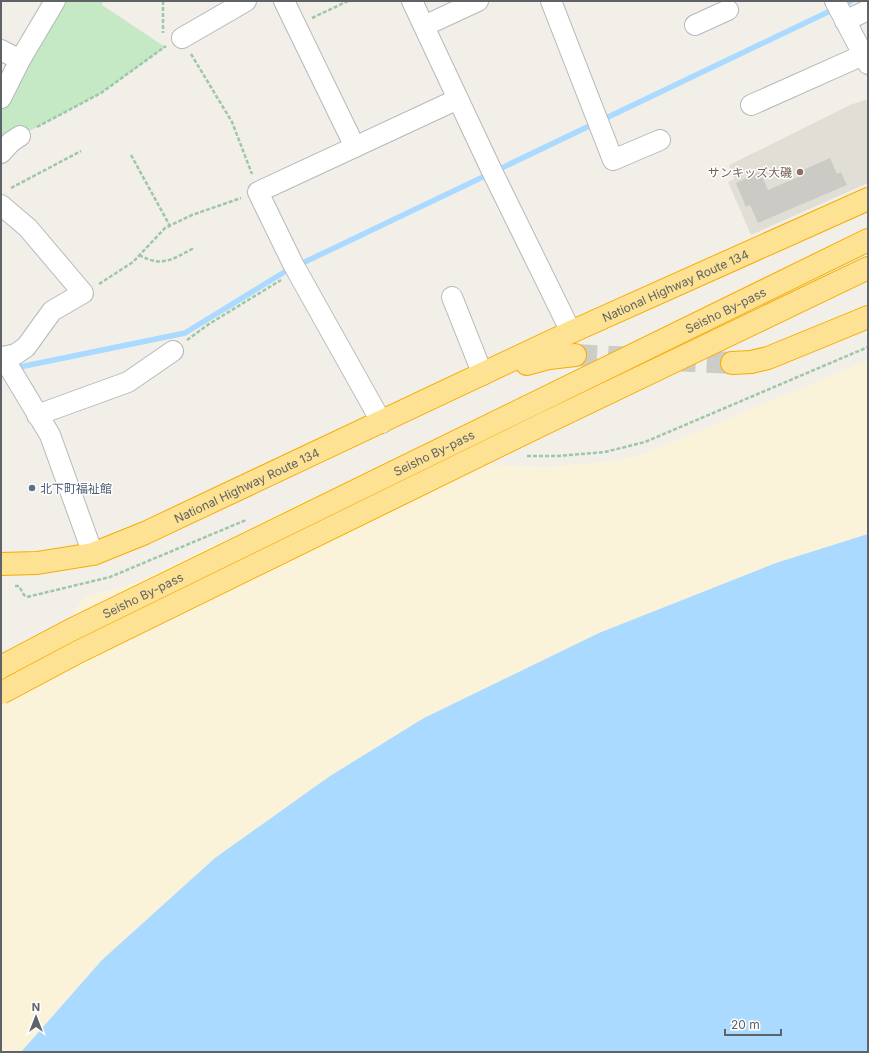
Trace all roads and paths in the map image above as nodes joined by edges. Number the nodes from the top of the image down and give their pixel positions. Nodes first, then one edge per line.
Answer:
1 (55, 1) edge
2 (162, 1) edge
3 (246, 1) edge
4 (284, 1) edge
5 (348, 1) edge
6 (412, 1) edge
7 (478, 1) edge
8 (551, 1) edge
9 (718, 9) edge
10 (839, 9) edge
11 (868, 10) edge
12 (695, 25) dead end
13 (296, 26) junction
14 (424, 26) junction
15 (182, 38) junction
16 (164, 47) junction
17 (1, 50) edge
18 (866, 59) edge
19 (20, 60) junction
20 (1, 98) edge
21 (458, 99) junction
22 (751, 105) dead end
23 (20, 136) joint
24 (660, 140) dead end
25 (355, 147) junction
26 (81, 151) dead end
27 (1, 152) edge
28 (131, 155) dead end
29 (258, 192) junction
30 (4, 197) edge
31 (868, 199) edge
32 (170, 226) junction
33 (868, 240) edge
34 (194, 248) dead end
35 (139, 255) junction
36 (295, 268) junction
37 (868, 268) edge
38 (83, 293) junction
39 (452, 297) dead end
40 (868, 318) edge
41 (572, 332) junction
42 (868, 348) edge
43 (173, 351) joint
44 (574, 355) tunnel mouth
45 (6, 363) edge
46 (732, 363) tunnel mouth
47 (483, 375) junction
48 (748, 398) dead end
49 (37, 415) junction
50 (382, 423) junction
51 (93, 554) junction
52 (1, 564) edge
53 (130, 570) dead end
54 (11, 585) dead end
55 (1, 666) edge
56 (1, 693) edge

1 - 19 street
2 - 16 path
3 - 15 street
4 - 13 street
5 - 13 path
6 - 14 street
7 - 14 street
8 - 24 street
9 - 12 street
10 - 11 street
10 - 18 street
13 - 25 street
14 - 21 street
15 - 16 path
15 - 29 path
16 - 23 path
17 - 19 street
18 - 22 street
19 - 20 street
21 - 25 street
21 - 41 street
23 - 27 street
25 - 29 street
26 - 30 path
28 - 32 path
29 - 32 path
29 - 36 street
30 - 38 street
31 - 41 highway, National Highway Route 134
32 - 35 path
33 - 55 highway, Seisho By-pass, bridge
34 - 35 path
35 - 38 path
36 - 43 path
36 - 50 street
37 - 56 highway, Seisho By-pass, bridge
38 - 45 street
39 - 47 street
40 - 46 highway
41 - 47 highway, National Highway Route 134
42 - 48 path
43 - 49 street
44 - 47 highway, National Highway Route 134
45 - 49 street
47 - 50 highway, National Highway Route 134
49 - 51 street
50 - 51 highway, National Highway Route 134
51 - 52 highway, National Highway Route 134
53 - 54 path

